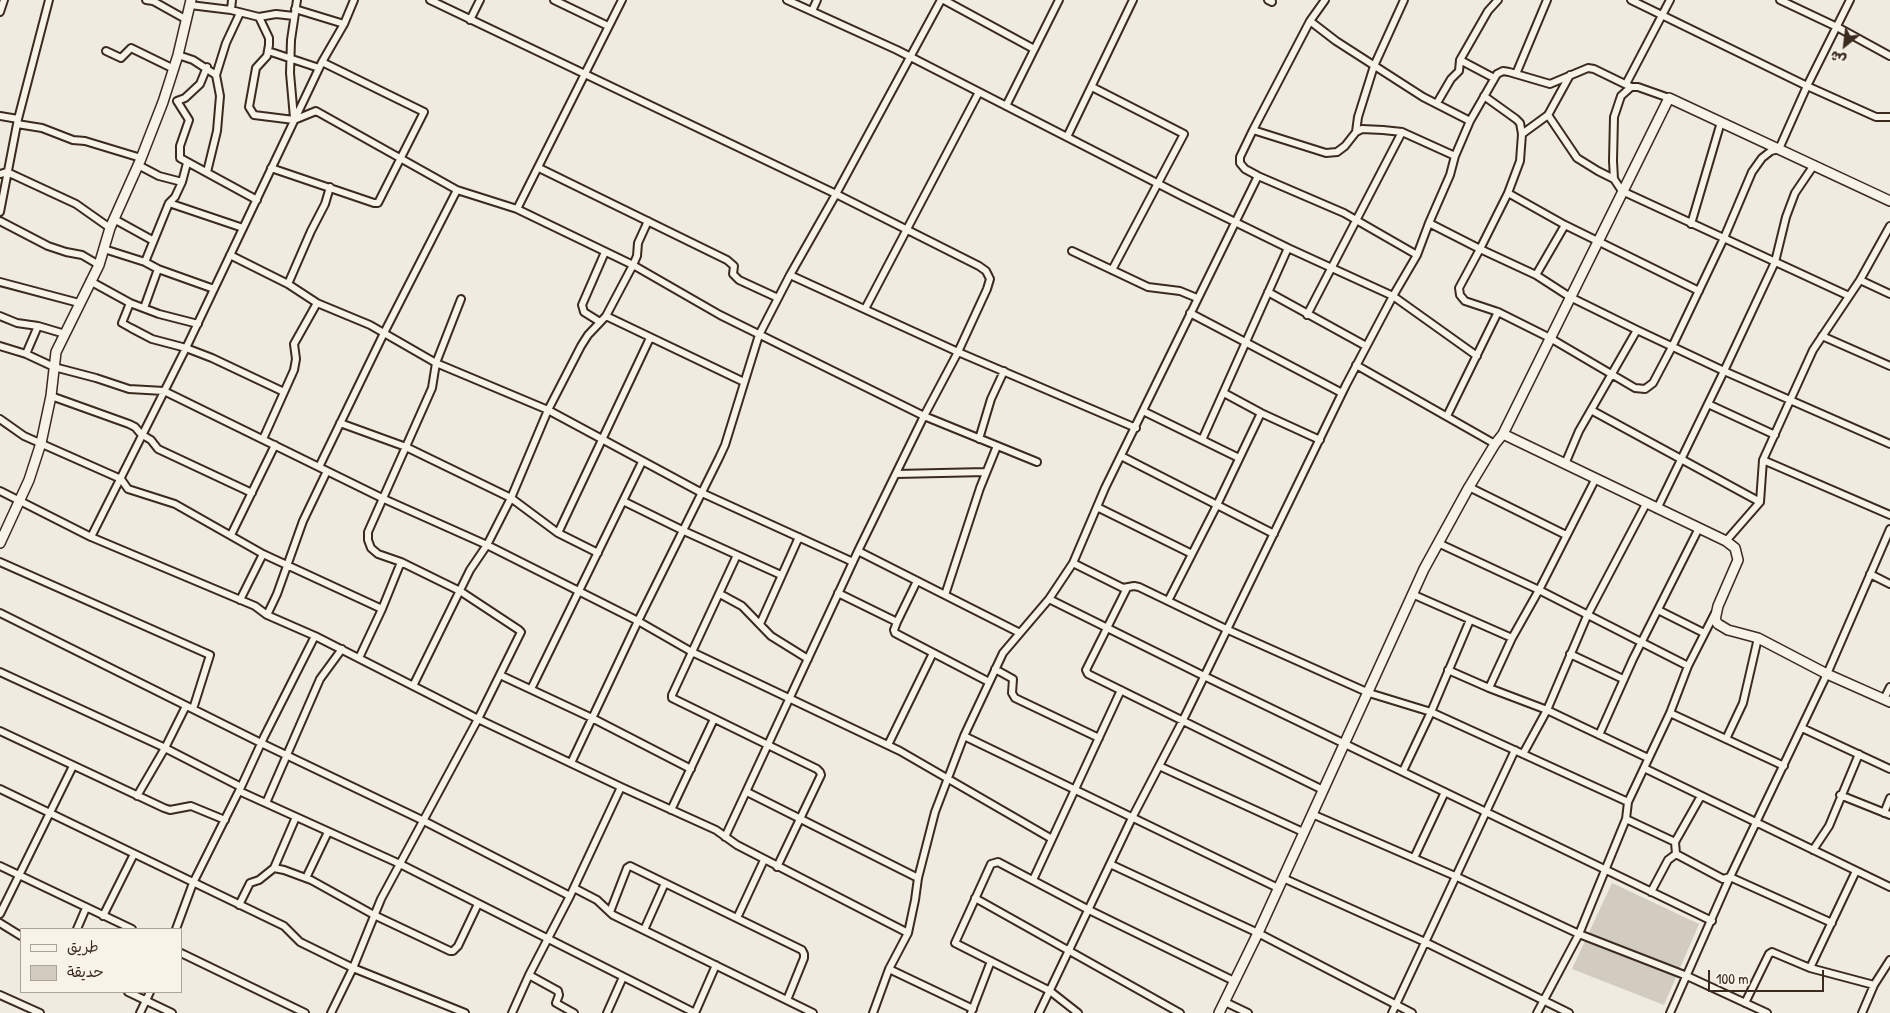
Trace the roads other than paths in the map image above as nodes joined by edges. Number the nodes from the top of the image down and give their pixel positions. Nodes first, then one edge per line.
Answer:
1 (4, 0) edge
2 (49, 0) edge
3 (151, 0) edge
4 (232, 0) edge
5 (297, 0) edge
6 (354, 0) edge
7 (430, 0) edge
8 (480, 0) edge
9 (554, 0) edge
10 (622, 0) edge
11 (787, 0) edge
12 (817, 0) edge
13 (940, 0) edge
14 (944, 0) edge
15 (1059, 0) edge
16 (1133, 0) edge
17 (1324, 0) edge
18 (1404, 0) edge
19 (1498, 0) edge
20 (1547, 0) edge
21 (1631, 0) edge
22 (1670, 0) edge
23 (1780, 0) edge
24 (1850, 0) edge
25 (191, 3) edge
26 (231, 10) junction
27 (812, 11) junction
28 (0, 12) edge
29 (295, 12) junction
30 (240, 13) junction
31 (1662, 16) junction
32 (260, 17) junction
33 (187, 20) junction
34 (470, 20) junction
35 (1310, 21) junction
36 (344, 24) junction
37 (608, 26) junction
38 (1837, 27) junction
39 (1034, 49) junction
40 (106, 51) dead end
41 (268, 51) junction
42 (178, 55) junction
43 (1890, 56) edge
44 (910, 57) junction
45 (290, 59) junction
46 (1460, 60) junction
47 (320, 65) junction
48 (1374, 66) junction
49 (206, 67) junction
50 (174, 69) junction
51 (584, 74) junction
52 (1516, 74) junction
53 (216, 75) junction
54 (1570, 75) junction
55 (1494, 78) junction
56 (1628, 85) junction
57 (1807, 86) junction
58 (1092, 87) junction
59 (979, 92) junction
60 (1484, 96) junction
61 (165, 97) junction
62 (1669, 98) junction
63 (178, 101) junction
64 (1437, 103) junction
65 (1006, 106) junction
66 (1548, 115) junction
67 (0, 116) edge
68 (1890, 117) edge
69 (294, 120) junction
70 (18, 121) junction
71 (1470, 121) junction
72 (1721, 122) junction
73 (1253, 130) junction
74 (1356, 132) junction
75 (1402, 132) junction
76 (1522, 134) junction
77 (1067, 137) junction
78 (1779, 149) junction
79 (1455, 156) junction
80 (401, 160) junction
81 (140, 162) junction
82 (187, 163) junction
83 (1814, 165) junction
84 (271, 168) junction
85 (539, 168) junction
86 (207, 172) junction
87 (4, 173) edge
88 (1258, 176) junction
89 (1614, 178) junction
90 (182, 182) junction
91 (1157, 183) junction
92 (330, 187) junction
93 (457, 190) junction
94 (1622, 191) junction
95 (1508, 193) junction
96 (836, 194) junction
97 (257, 200) junction
98 (1890, 201) edge
99 (169, 203) junction
100 (517, 209) junction
101 (0, 212) edge
102 (0, 221) edge
103 (648, 221) junction
104 (1356, 221) junction
105 (1235, 222) junction
106 (1429, 222) junction
107 (112, 224) junction
108 (1565, 224) junction
109 (1691, 224) junction
110 (1890, 226) edge
111 (243, 228) junction
112 (907, 229) junction
113 (1724, 238) junction
114 (1598, 239) junction
115 (152, 240) junction
116 (1288, 248) junction
117 (104, 249) junction
118 (1480, 249) junction
119 (1072, 251) dead end
120 (605, 252) junction
121 (230, 255) junction
122 (1417, 255) junction
123 (144, 262) junction
124 (1775, 262) junction
125 (99, 265) junction
126 (633, 265) junction
127 (1332, 267) junction
128 (158, 269) junction
129 (1112, 270) junction
130 (790, 274) junction
131 (1536, 275) junction
132 (1860, 280) junction
133 (90, 281) junction
134 (0, 282) edge
135 (288, 284) junction
136 (214, 289) junction
137 (1699, 291) junction
138 (1268, 292) junction
139 (1890, 294) edge
140 (1393, 296) junction
141 (1849, 296) junction
142 (1570, 297) junction
143 (461, 298) dead end
144 (778, 298) junction
145 (1197, 298) junction
146 (79, 303) junction
147 (130, 303) junction
148 (317, 303) junction
149 (144, 308) junction
150 (865, 309) junction
151 (1498, 312) junction
152 (1190, 313) junction
153 (1307, 315) junction
154 (0, 316) edge
155 (606, 316) junction
156 (600, 322) junction
157 (198, 324) junction
158 (38, 326) junction
159 (1636, 330) junction
160 (384, 332) junction
161 (65, 334) junction
162 (759, 335) junction
163 (1822, 336) junction
164 (650, 338) junction
165 (1550, 338) junction
166 (1246, 343) junction
167 (0, 346) edge
168 (1366, 346) junction
169 (1672, 346) junction
170 (186, 348) junction
171 (958, 352) junction
172 (26, 354) junction
173 (1477, 356) junction
174 (436, 363) junction
175 (1889, 364) edge
176 (1356, 365) junction
177 (54, 367) junction
178 (1004, 371) junction
179 (1724, 371) junction
180 (1612, 374) junction
181 (744, 382) junction
182 (164, 391) junction
183 (284, 392) junction
184 (1224, 393) junction
185 (1342, 393) junction
186 (50, 396) junction
187 (1791, 400) junction
188 (1708, 404) junction
189 (548, 410) junction
190 (1591, 410) junction
191 (1144, 411) junction
192 (1261, 413) junction
193 (924, 416) junction
194 (1447, 416) junction
195 (0, 419) edge
196 (340, 422) junction
197 (1136, 428) junction
198 (1504, 434) junction
199 (142, 435) junction
200 (1775, 435) junction
201 (602, 438) junction
202 (979, 439) junction
203 (264, 440) junction
204 (1202, 440) junction
205 (1320, 440) junction
206 (41, 443) junction
207 (1495, 444) junction
208 (1890, 444) edge
209 (275, 445) junction
210 (997, 446) junction
211 (406, 447) junction
212 (1121, 456) junction
213 (1239, 458) junction
214 (1680, 460) junction
215 (1763, 460) junction
216 (642, 462) junction
217 (1037, 462) dead end
218 (1565, 464) junction
219 (319, 467) junction
220 (327, 471) junction
221 (986, 472) junction
222 (896, 474) junction
223 (1596, 478) junction
224 (121, 479) junction
225 (1469, 487) junction
226 (0, 491) edge
227 (252, 493) junction
228 (702, 493) junction
229 (511, 498) junction
230 (384, 499) junction
231 (20, 500) junction
232 (623, 501) junction
233 (1760, 502) junction
234 (1646, 504) junction
235 (1217, 505) junction
236 (1097, 507) junction
237 (1657, 509) junction
238 (1890, 515) edge
239 (1699, 528) junction
240 (1890, 529) edge
241 (684, 531) junction
242 (558, 533) junction
243 (1274, 534) junction
244 (231, 535) junction
245 (1566, 535) junction
246 (91, 537) junction
247 (799, 538) junction
248 (1726, 541) junction
249 (0, 543) edge
250 (1438, 543) junction
251 (488, 545) junction
252 (858, 551) junction
253 (598, 553) junction
254 (263, 554) junction
255 (1192, 554) junction
256 (737, 555) junction
257 (0, 562) edge
258 (401, 562) junction
259 (853, 562) junction
260 (1072, 563) junction
261 (288, 565) junction
262 (1870, 574) junction
263 (781, 575) junction
264 (917, 581) junction
265 (1890, 584) edge
266 (1127, 588) junction
267 (1539, 590) junction
268 (460, 591) junction
269 (579, 592) junction
270 (720, 594) junction
271 (838, 594) junction
272 (1412, 594) junction
273 (945, 595) junction
274 (240, 600) junction
275 (1049, 600) junction
276 (1168, 601) junction
277 (1718, 606) junction
278 (382, 609) junction
279 (1658, 610) junction
280 (0, 613) edge
281 (267, 615) junction
282 (1587, 616) junction
283 (1470, 620) junction
284 (638, 622) junction
285 (897, 622) junction
286 (760, 624) junction
287 (1106, 628) junction
288 (1226, 629) junction
289 (1020, 633) junction
290 (1704, 633) junction
291 (315, 636) junction
292 (1512, 638) junction
293 (1758, 638) junction
294 (1642, 642) junction
295 (342, 649) junction
296 (692, 652) junction
297 (933, 653) junction
298 (1570, 654) junction
299 (359, 658) junction
300 (808, 659) junction
301 (1688, 666) junction
302 (995, 669) junction
303 (1448, 670) junction
304 (0, 672) edge
305 (1827, 674) junction
306 (500, 675) junction
307 (1204, 676) junction
308 (1624, 679) junction
309 (989, 682) junction
310 (413, 686) junction
311 (1890, 687) edge
312 (1489, 688) junction
313 (531, 689) junction
314 (1121, 690) junction
315 (1369, 693) junction
316 (790, 699) junction
317 (1887, 700) edge
318 (189, 708) junction
319 (1547, 710) junction
320 (1431, 712) junction
321 (1670, 713) junction
322 (592, 718) junction
323 (478, 719) junction
324 (714, 719) junction
325 (1183, 720) junction
326 (1802, 728) junction
327 (0, 731) edge
328 (1600, 735) junction
329 (964, 736) junction
330 (1099, 738) junction
331 (1726, 739) junction
332 (261, 743) junction
333 (1344, 744) junction
334 (888, 745) junction
335 (769, 746) junction
336 (165, 748) junction
337 (1515, 750) junction
338 (1523, 754) junction
339 (1858, 754) junction
340 (286, 755) junction
341 (1648, 758) junction
342 (571, 763) junction
343 (73, 766) junction
344 (1159, 766) junction
345 (1784, 766) junction
346 (1644, 768) junction
347 (691, 769) junction
348 (1890, 769) edge
349 (1403, 771) junction
350 (947, 779) junction
351 (621, 787) junction
352 (0, 789) edge
353 (240, 789) junction
354 (1075, 790) junction
355 (1323, 790) junction
356 (747, 792) junction
357 (1445, 792) junction
358 (1840, 795) junction
359 (138, 796) junction
360 (1701, 796) junction
361 (1890, 798) edge
362 (1628, 802) junction
363 (266, 803) junction
364 (671, 810) junction
365 (1486, 811) junction
366 (49, 813) junction
367 (1312, 814) junction
368 (1887, 814) edge
369 (296, 817) junction
370 (1132, 818) junction
371 (1626, 818) junction
372 (800, 819) junction
373 (225, 820) junction
374 (424, 821) junction
375 (1756, 821) junction
376 (328, 832) junction
377 (1303, 832) junction
378 (725, 837) junction
379 (1052, 839) junction
380 (1675, 842) junction
381 (1813, 850) junction
382 (134, 854) junction
383 (1676, 854) junction
384 (1414, 858) junction
385 (764, 860) junction
386 (400, 864) junction
387 (1110, 864) junction
388 (0, 866) edge
389 (777, 867) junction
390 (274, 868) junction
391 (1605, 871) junction
392 (1856, 871) junction
393 (19, 875) junction
394 (1455, 876) junction
395 (1730, 877) junction
396 (306, 878) junction
397 (918, 878) junction
398 (1283, 878) junction
399 (1033, 880) junction
400 (193, 883) junction
401 (665, 883) junction
402 (1890, 886) edge
403 (574, 888) junction
404 (1278, 888) junction
405 (1651, 892) junction
406 (570, 896) junction
407 (976, 898) junction
408 (478, 904) junction
409 (239, 905) junction
410 (86, 908) junction
411 (1089, 910) junction
412 (610, 912) junction
413 (0, 914) edge
414 (374, 914) junction
415 (103, 916) junction
416 (737, 918) junction
417 (1712, 921) junction
418 (0, 923) edge
419 (1832, 923) junction
420 (77, 928) edge
421 (130, 928) edge
422 (176, 928) edge
423 (644, 930) junction
424 (908, 933) junction
425 (1258, 933) junction
426 (1579, 934) junction
427 (20, 935) edge
428 (547, 940) junction
429 (1425, 942) junction
430 (1069, 949) junction
431 (182, 953) edge
432 (1890, 960) edge
433 (991, 961) junction
434 (716, 965) junction
435 (353, 968) junction
436 (1810, 968) junction
437 (889, 969) junction
438 (529, 975) junction
439 (1686, 976) junction
440 (623, 977) junction
441 (1234, 981) junction
442 (1874, 985) junction
443 (1050, 991) junction
444 (130, 993) edge
445 (150, 993) edge
446 (0, 995) edge
447 (146, 1000) junction
448 (786, 1000) junction
449 (1543, 1001) junction
450 (1224, 1002) junction
451 (1745, 1003) junction
452 (1395, 1005) junction
453 (972, 1011) edge
454 (40, 1013) edge
455 (140, 1013) edge
456 (172, 1013) edge
457 (305, 1013) edge
458 (331, 1013) edge
459 (465, 1013) edge
460 (512, 1013) edge
461 (574, 1013) edge
462 (607, 1013) edge
463 (812, 1013) edge
464 (873, 1013) edge
465 (1039, 1013) edge
466 (1078, 1013) edge
467 (1180, 1013) edge
468 (1219, 1013) edge
469 (1248, 1013) edge
470 (1392, 1013) edge
471 (1412, 1013) edge
472 (1537, 1013) edge
473 (1569, 1013) edge
474 (1670, 1013) edge
475 (1767, 1013) edge
476 (1862, 1013) edge

1 - 28 street
2 - 70 street
3 - 33 street
4 - 26 street
5 - 29 street
6 - 36 street
7 - 34 street
8 - 34 street
9 - 37 street
10 - 37 street
11 - 27 street
12 - 27 street
13 - 44 street
14 - 39 street
15 - 39 street
16 - 58 street
17 - 35 street
18 - 48 street
19 - 46 street
20 - 52 street
21 - 31 street
22 - 31 street
23 - 38 street
24 - 38 street
25 - 26 street
25 - 33 street
26 - 30 street
27 - 44 street
29 - 32 street
29 - 36 street
29 - 45 street
30 - 32 street
30 - 53 street
31 - 56 street
31 - 57 street
32 - 41 street
33 - 42 street
34 - 51 street
35 - 48 street
35 - 73 street
36 - 47 street
37 - 51 street
38 - 43 street
38 - 57 street
39 - 65 street
40 - 50 street
41 - 45 street
41 - 69 street
42 - 49 street
42 - 50 street
44 - 59 street
44 - 96 street
45 - 47 street
45 - 69 street
46 - 55 street
46 - 64 street
47 - 69 street
47 - 80 street
48 - 64 street
48 - 74 street
49 - 53 street
49 - 63 street
50 - 61 street
51 - 85 street
51 - 96 street
52 - 54 street
52 - 55 street
53 - 86 street
54 - 56 street
54 - 66 street
55 - 60 street
56 - 62 street
56 - 89 street
57 - 68 street
57 - 78 street
58 - 77 street
58 - 91 street
59 - 65 street
59 - 112 street
60 - 71 street
60 - 76 street
61 - 63 street
61 - 81 street
62 - 72 street
62 - 94 street
63 - 82 street
64 - 71 street
65 - 77 street
66 - 76 street
66 - 89 street
67 - 70 street
69 - 80 street
69 - 84 street
70 - 81 street
70 - 87 street
71 - 79 street
72 - 78 street
72 - 109 street
73 - 74 street
73 - 88 street
74 - 75 street
75 - 79 street
75 - 104 street
76 - 95 street
77 - 91 street
78 - 83 street
78 - 113 street
79 - 106 street
80 - 92 street
80 - 93 street
81 - 90 street
81 - 107 street
82 - 86 street
82 - 90 street
83 - 98 street
83 - 124 street
84 - 92 street
84 - 97 street
85 - 100 street
85 - 103 street
86 - 97 street
87 - 101 street
87 - 107 street
88 - 104 street
88 - 105 street
89 - 94 street
90 - 99 street
91 - 105 street
91 - 129 street
92 - 135 street
93 - 100 street
93 - 160 street
94 - 109 street
94 - 114 street
95 - 108 street
95 - 118 street
96 - 112 street
96 - 130 street
97 - 111 street
99 - 111 street
99 - 115 street
100 - 120 street
102 - 125 street
103 - 126 street
103 - 144 street
104 - 122 street
104 - 127 street
105 - 116 street
105 - 145 street
106 - 118 street
106 - 122 street
107 - 115 street
107 - 117 street
108 - 114 street
108 - 131 street
109 - 113 street
110 - 132 street
111 - 121 street
112 - 150 street
112 - 171 street
113 - 124 street
113 - 137 street
114 - 137 street
114 - 142 street
115 - 123 street
116 - 127 street
116 - 138 street
117 - 123 street
117 - 125 street
118 - 131 street
118 - 151 street
119 - 129 street
120 - 126 street
120 - 156 street
121 - 135 street
121 - 136 street
122 - 140 street
123 - 128 street
124 - 141 street
124 - 179 street
125 - 133 street
126 - 155 street
126 - 162 street
127 - 140 street
127 - 153 street
128 - 136 street
128 - 149 street
129 - 145 street
130 - 144 street
130 - 150 street
131 - 142 street
132 - 139 street
132 - 141 street
133 - 146 street
133 - 147 street
134 - 146 street
135 - 148 street
136 - 157 street
137 - 169 street
138 - 153 street
138 - 166 street
140 - 168 street
140 - 173 street
141 - 163 street
142 - 159 street
142 - 165 street
143 - 174 street
144 - 162 street
145 - 152 street
146 - 161 street
147 - 149 street
147 - 170 street
148 - 160 street
148 - 183 street
149 - 157 street
150 - 171 street
151 - 165 street
151 - 173 street
152 - 166 street
152 - 191 street
153 - 168 street
154 - 158 street
155 - 156 street
155 - 164 street
156 - 189 street
157 - 170 street
158 - 161 street
158 - 172 street
159 - 169 street
159 - 180 street
160 - 174 street
160 - 196 street
161 - 177 street
162 - 181 street
162 - 193 street
163 - 175 street
163 - 187 street
164 - 181 street
164 - 201 street
165 - 180 street
165 - 198 street
166 - 184 street
166 - 185 street
167 - 172 street
168 - 176 street
169 - 179 street
169 - 180 street
170 - 182 street
170 - 183 street
171 - 178 street
171 - 193 street
172 - 177 street
173 - 194 street
174 - 189 street
174 - 211 street
176 - 185 street
176 - 194 street
177 - 182 street
177 - 186 street
178 - 197 street
178 - 202 street
179 - 187 street
179 - 188 street
180 - 190 street
181 - 228 street
182 - 199 street
182 - 203 street
183 - 203 street
184 - 192 street
184 - 204 street
185 - 205 street
186 - 199 street
186 - 206 street
187 - 200 street
187 - 208 street
188 - 200 street
188 - 214 street
189 - 201 street
189 - 229 street
190 - 214 street
190 - 218 street
191 - 197 street
191 - 204 street
192 - 205 street
192 - 213 street
193 - 202 street
193 - 222 street
194 - 207 street
195 - 206 street
196 - 211 street
196 - 219 street
197 - 212 street
198 - 207 street
198 - 218 street
199 - 224 street
199 - 227 street
200 - 215 street
201 - 216 street
201 - 242 street
202 - 210 street
203 - 209 street
204 - 213 street
205 - 243 street
206 - 224 street
206 - 231 street
207 - 225 street
209 - 219 street
209 - 227 street
210 - 217 street
210 - 221 street
211 - 229 street
211 - 230 street
212 - 235 street
212 - 236 street
213 - 235 street
214 - 233 street
214 - 237 street
215 - 233 street
215 - 238 street
216 - 228 street
216 - 232 street
218 - 223 street
219 - 220 street
220 - 230 street
220 - 261 street
221 - 222 street
221 - 273 street
222 - 252 street
223 - 234 street
223 - 245 street
224 - 244 street
224 - 246 street
225 - 245 street
225 - 250 street
226 - 231 street
227 - 244 street
228 - 241 street
228 - 247 street
229 - 242 street
229 - 251 street
230 - 251 street
230 - 258 street
231 - 246 street
231 - 249 street
232 - 241 street
232 - 253 street
233 - 248 street
234 - 237 street
234 - 282 street
235 - 243 street
235 - 255 street
236 - 255 street
236 - 260 street
237 - 239 street
239 - 248 street
239 - 279 street
240 - 262 street
241 - 256 street
241 - 284 street
242 - 253 street
243 - 288 street
244 - 254 street
245 - 267 street
246 - 274 street
247 - 259 street
247 - 263 street
248 - 277 street
250 - 267 street
250 - 272 street
251 - 268 street
251 - 269 street
252 - 259 street
252 - 264 street
253 - 269 street
254 - 261 street
254 - 274 street
255 - 276 street
256 - 263 street
256 - 270 street
257 - 318 street
258 - 268 street
258 - 278 street
259 - 271 street
260 - 266 street
260 - 275 street
261 - 278 street
261 - 281 street
262 - 265 street
262 - 305 street
263 - 286 street
264 - 273 street
264 - 285 street
266 - 276 street
266 - 287 street
267 - 282 street
267 - 292 street
268 - 306 street
268 - 310 street
269 - 284 street
269 - 313 street
270 - 286 street
270 - 296 street
271 - 285 street
271 - 300 street
272 - 283 street
272 - 315 street
273 - 289 street
274 - 281 street
275 - 287 street
275 - 289 street
276 - 288 street
277 - 290 street
277 - 293 street
278 - 299 street
279 - 290 street
279 - 294 street
280 - 318 street
281 - 291 street
282 - 294 street
282 - 298 street
283 - 292 street
283 - 303 street
284 - 296 street
284 - 322 street
285 - 297 street
286 - 300 street
287 - 307 street
287 - 314 street
288 - 307 street
288 - 315 street
289 - 302 street
290 - 301 street
291 - 295 street
291 - 332 street
292 - 312 street
293 - 305 street
293 - 331 street
294 - 301 street
294 - 308 street
295 - 299 street
295 - 340 street
296 - 316 street
296 - 324 street
297 - 309 street
297 - 334 street
298 - 308 street
298 - 319 street
299 - 310 street
300 - 316 street
301 - 321 street
302 - 309 street
302 - 330 street
303 - 312 street
303 - 320 street
304 - 336 street
305 - 317 street
305 - 326 street
306 - 313 street
306 - 323 street
307 - 325 street
307 - 333 street
308 - 328 street
309 - 329 street
310 - 323 street
311 - 317 street
312 - 319 street
313 - 322 street
314 - 325 street
314 - 330 street
315 - 320 street
315 - 333 street
316 - 334 street
316 - 335 street
318 - 332 street
318 - 336 street
319 - 328 street
319 - 338 street
320 - 337 street
320 - 349 street
321 - 331 street
321 - 341 street
322 - 342 street
322 - 347 street
323 - 342 street
323 - 374 street
324 - 335 street
324 - 347 street
325 - 344 street
325 - 355 street
326 - 339 street
326 - 345 street
327 - 343 street
328 - 341 street
329 - 350 street
329 - 354 street
330 - 354 street
331 - 345 street
332 - 340 street
332 - 353 street
333 - 349 street
333 - 355 street
334 - 350 street
335 - 356 street
335 - 372 street
336 - 353 street
336 - 359 street
337 - 338 street
337 - 365 street
338 - 362 street
339 - 348 street
339 - 358 street
340 - 363 street
340 - 374 street
341 - 346 street
342 - 351 street
343 - 359 street
343 - 366 street
344 - 370 street
344 - 377 street
345 - 375 street
346 - 360 street
346 - 362 street
347 - 364 street
349 - 357 street
350 - 379 street
350 - 397 street
351 - 364 street
351 - 403 street
352 - 366 street
353 - 363 street
353 - 373 street
354 - 370 street
354 - 379 street
355 - 367 street
356 - 372 street
356 - 378 street
357 - 365 street
357 - 384 street
358 - 368 street
358 - 381 street
359 - 373 street
360 - 375 street
360 - 380 street
361 - 368 street
362 - 371 street
363 - 369 street
364 - 378 street
365 - 391 street
365 - 394 street
366 - 382 street
366 - 393 street
367 - 377 street
367 - 384 street
369 - 376 street
369 - 390 street
370 - 387 street
370 - 404 street
371 - 380 street
371 - 391 street
372 - 389 street
372 - 397 street
373 - 400 street
374 - 386 street
374 - 406 street
375 - 381 street
375 - 395 street
376 - 386 street
376 - 396 street
377 - 398 street
378 - 385 street
379 - 399 street
380 - 383 street
381 - 392 street
382 - 400 street
382 - 415 street
383 - 395 street
383 - 405 street
384 - 394 street
385 - 389 street
385 - 416 street
386 - 408 street
386 - 414 street
387 - 411 street
387 - 425 street
388 - 393 street
389 - 424 street
390 - 396 street
390 - 409 street
391 - 405 street
391 - 426 street
392 - 402 street
392 - 419 street
393 - 410 street
393 - 413 street
394 - 426 street
394 - 429 street
395 - 417 street
395 - 419 street
396 - 414 street
397 - 424 street
398 - 404 street
398 - 429 street
399 - 407 street
399 - 411 street
400 - 409 street
400 - 422 street
401 - 412 street
401 - 416 street
401 - 423 street
403 - 406 street
403 - 412 street
404 - 425 street
405 - 417 street
406 - 428 street
407 - 430 street
407 - 433 street
408 - 414 street
408 - 428 street
409 - 435 street
410 - 415 street
410 - 420 street
411 - 430 street
411 - 441 street
412 - 423 street
414 - 435 street
415 - 421 street
416 - 448 street
417 - 439 street
418 - 427 street
419 - 436 street
423 - 434 street
424 - 437 street
425 - 441 street
425 - 452 street
426 - 439 street
426 - 449 street
428 - 438 street
428 - 440 street
429 - 449 street
429 - 452 street
430 - 443 street
430 - 467 street
431 - 457 street
432 - 442 street
433 - 443 street
433 - 453 street
434 - 440 street
434 - 448 street
435 - 458 street
435 - 459 street
436 - 442 street
436 - 451 street
437 - 453 street
437 - 464 street
438 - 460 street
438 - 461 street
439 - 451 street
439 - 474 street
440 - 462 street
441 - 450 street
442 - 476 street
443 - 465 street
443 - 466 street
444 - 447 street
445 - 447 street
446 - 454 street
447 - 455 street
447 - 456 street
448 - 463 street
449 - 472 street
449 - 473 street
450 - 468 street
450 - 469 street
451 - 475 street
452 - 470 street
452 - 471 street

